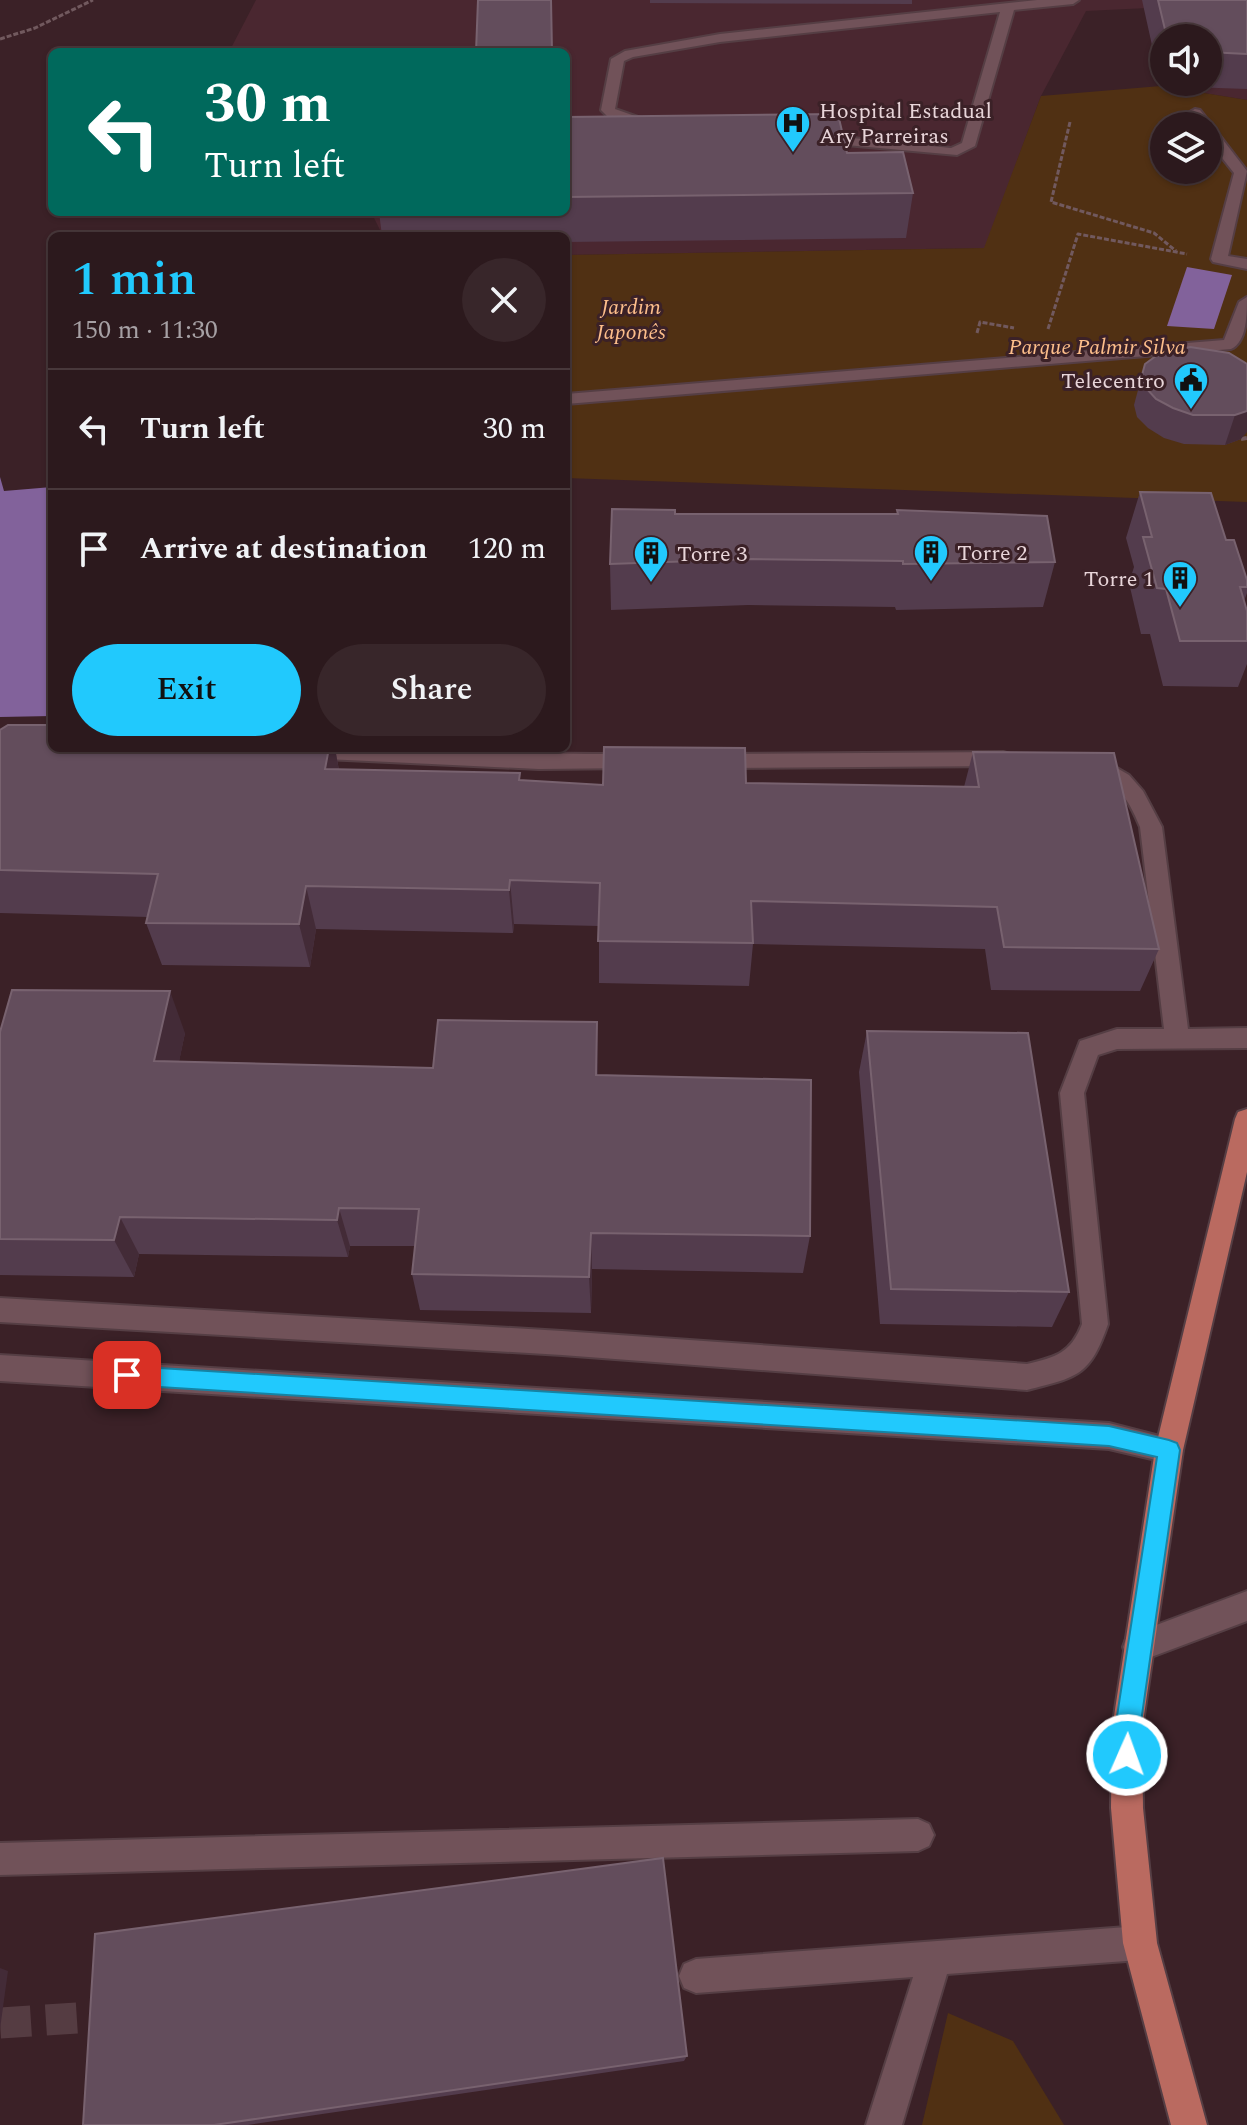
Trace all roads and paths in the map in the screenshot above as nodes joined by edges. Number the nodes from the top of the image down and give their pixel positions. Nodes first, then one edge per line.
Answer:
1 (93, 0) edge
2 (1073, 0) edge
3 (1008, 7) junction
4 (0, 39) edge
5 (1070, 122) dead end
6 (660, 124) edge
7 (798, 137) edge
8 (1222, 147) edge
9 (1244, 173) edge
10 (1247, 264) edge
11 (1245, 312) edge
12 (1046, 334) dead end
13 (570, 399) edge
14 (319, 752) edge
15 (1022, 759) edge
16 (664, 761) edge
17 (695, 761) edge
18 (1065, 763) edge
19 (1177, 1036) junction
20 (1247, 1038) edge
21 (1247, 1119) edge
22 (0, 1310) edge
23 (0, 1368) edge
24 (1169, 1450) junction
25 (1247, 1606) edge
26 (1138, 1647) junction
27 (918, 1835) dead end
28 (0, 1859) edge
29 (1140, 1943) junction
30 (936, 1956) junction
31 (696, 1976) dead end
32 (884, 2125) edge
33 (1189, 2125) edge

1 - 4 path
2 - 3 street
3 - 6 street
3 - 7 street
5 - 12 path
8 - 9 street
9 - 10 street
11 - 13 street
14 - 16 street
15 - 17 street
18 - 19 street
19 - 20 street
19 - 22 street
21 - 24 main road
23 - 24 street
24 - 26 main road
25 - 26 street
26 - 29 main road
27 - 28 street
29 - 30 street
29 - 33 main road
30 - 31 street
30 - 32 street

